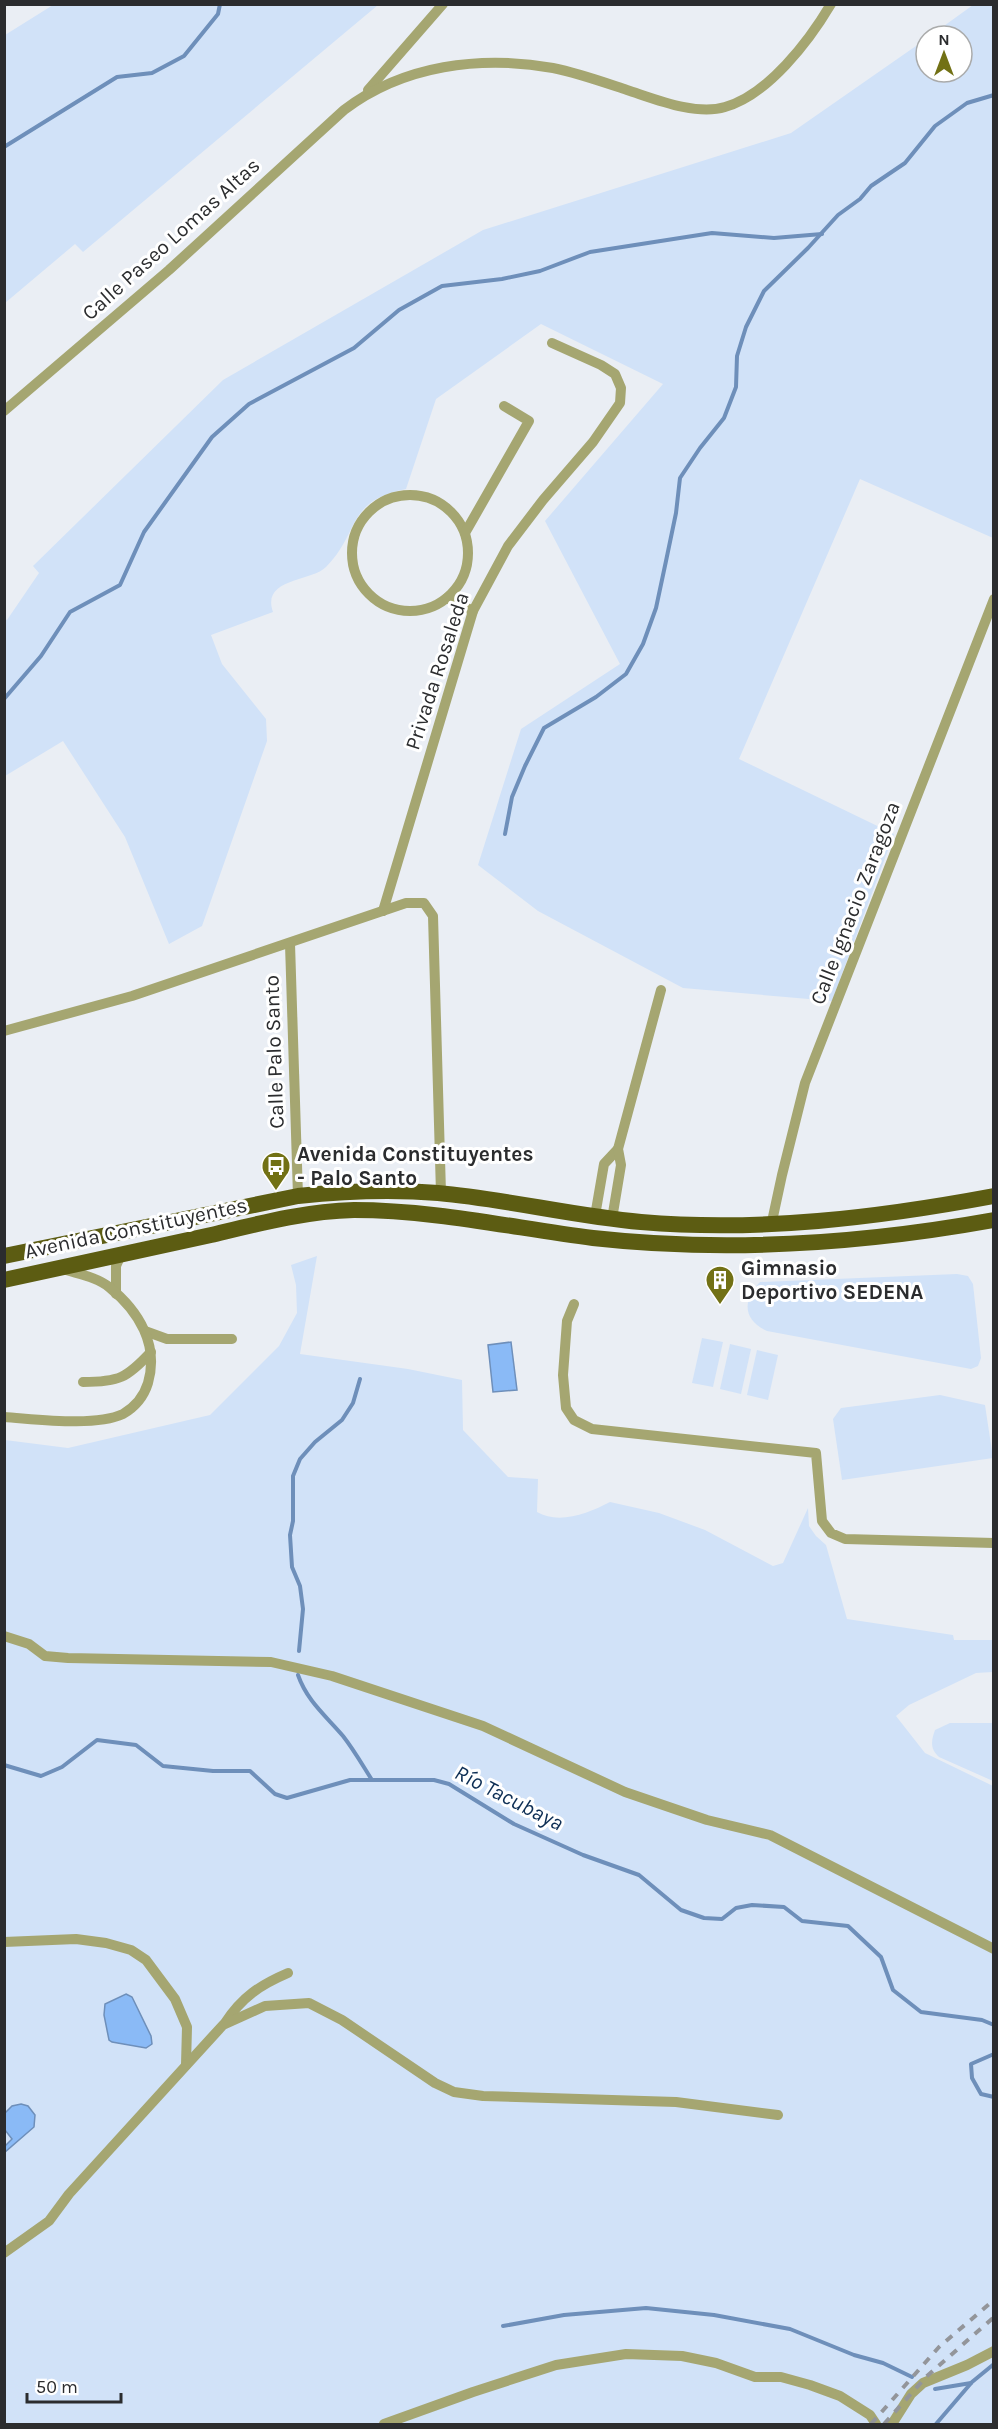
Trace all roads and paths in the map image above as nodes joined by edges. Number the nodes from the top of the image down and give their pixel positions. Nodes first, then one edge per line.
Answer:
1 (443, 4) edge
2 (831, 4) edge
3 (363, 95) junction
4 (552, 343) dead end
5 (504, 406) dead end
6 (4, 411) edge
7 (465, 533) junction
8 (447, 598) junction
9 (993, 600) edge
10 (473, 611) junction
11 (383, 911) junction
12 (290, 944) junction
13 (662, 990) dead end
14 (4, 1031) edge
15 (618, 1149) junction
16 (441, 1193) junction
17 (298, 1196) junction
18 (993, 1196) edge
19 (595, 1216) junction
20 (612, 1219) junction
21 (993, 1220) edge
22 (771, 1226) junction
23 (121, 1255) junction
24 (4, 1256) edge
25 (59, 1268) junction
26 (4, 1280) edge
27 (116, 1294) junction
28 (574, 1304) dead end
29 (145, 1331) junction
30 (232, 1339) dead end
31 (151, 1352) junction
32 (83, 1382) dead end
33 (4, 1417) edge
34 (993, 1543) edge
35 (4, 1636) edge
36 (4, 1942) edge
37 (993, 1949) edge
38 (288, 1973) dead end
39 (223, 2025) junction
40 (186, 2065) junction
41 (778, 2115) dead end
42 (4, 2253) edge
43 (993, 2350) edge
44 (384, 2424) edge
45 (876, 2424) edge
46 (892, 2424) edge

1 - 3 street
2 - 3 street
3 - 6 street, Calle Paseo Lomas Altas
4 - 10 street, Privada Rosaleda
5 - 7 street
7 - 8 street
7 - 8 street
8 - 10 street
9 - 22 street, Calle Ignacio Zaragoza
10 - 11 street, Privada Rosaleda
11 - 12 street
11 - 16 street
12 - 14 street
12 - 17 street, Calle Palo Santo
13 - 15 street
15 - 19 street
15 - 20 street
16 - 17 highway, Avenida Constituyentes
16 - 19 highway, Avenida Constituyentes
17 - 24 highway, Avenida Constituyentes
18 - 22 highway, Avenida Constituyentes
19 - 20 highway, Avenida Constituyentes
20 - 22 highway, Avenida Constituyentes
21 - 23 highway, Avenida Constituyentes
23 - 25 highway, Avenida Constituyentes
23 - 27 street
25 - 26 highway, Avenida Constituyentes
25 - 27 street
27 - 29 street
28 - 34 street
29 - 30 street
29 - 31 street
31 - 32 street
31 - 33 street
35 - 37 street
36 - 40 street
38 - 39 street
39 - 40 street
39 - 41 street
40 - 42 street
43 - 46 street
44 - 45 street

